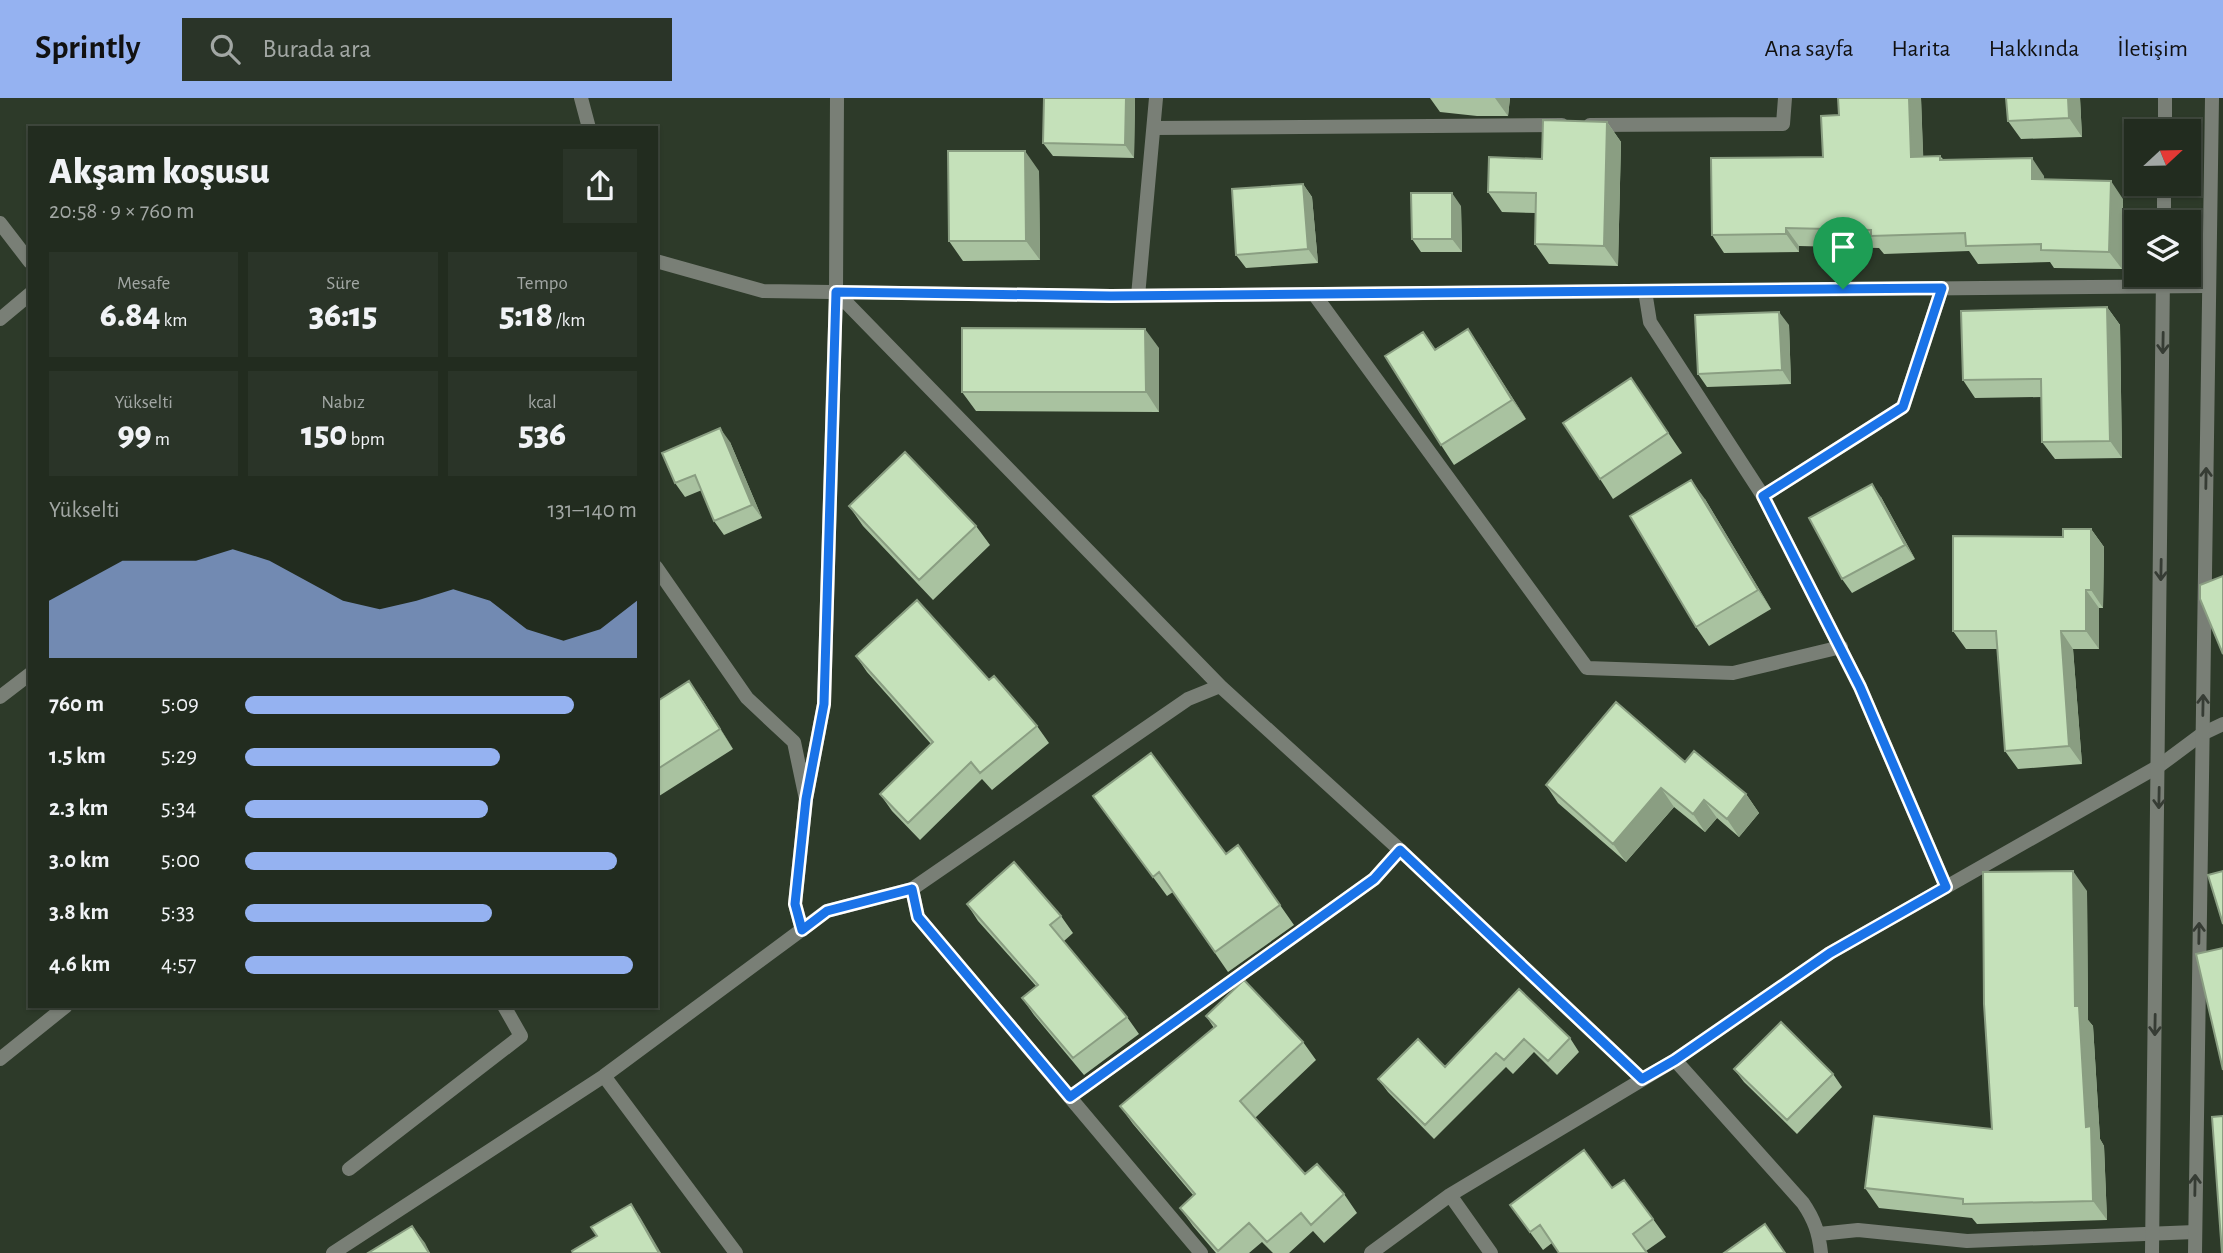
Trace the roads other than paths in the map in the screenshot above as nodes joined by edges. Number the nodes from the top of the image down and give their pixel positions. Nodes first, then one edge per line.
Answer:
1 (581, 98) edge
2 (836, 98) edge
3 (1156, 98) edge
4 (1785, 98) edge
5 (2165, 98) edge
6 (2212, 98) edge
7 (2165, 119) edge
8 (588, 126) edge
9 (1154, 128) junction
10 (0, 223) edge
11 (28, 259) edge
12 (658, 262) edge
13 (2124, 281) edge
14 (2201, 285) edge
15 (2209, 286) junction
16 (2163, 287) edge
17 (1942, 288) junction
18 (1645, 291) junction
19 (836, 292) junction
20 (1314, 294) junction
21 (28, 296) edge
22 (1138, 296) junction
23 (0, 319) edge
24 (1763, 496) junction
25 (658, 570) edge
26 (1841, 647) junction
27 (28, 676) edge
28 (1220, 686) junction
29 (0, 697) edge
30 (2223, 724) edge
31 (2202, 734) junction
32 (2159, 766) junction
33 (806, 799) junction
34 (1400, 850) junction
35 (1946, 887) junction
36 (912, 889) junction
37 (802, 930) junction
38 (64, 1008) edge
39 (504, 1008) edge
40 (0, 1059) edge
41 (1675, 1060) junction
42 (604, 1076) junction
43 (1642, 1079) junction
44 (1070, 1097) junction
45 (349, 1168) dead end
46 (1450, 1195) junction
47 (2195, 1232) junction
48 (1819, 1234) junction
49 (2152, 1234) junction
50 (334, 1253) edge
51 (736, 1253) edge
52 (1201, 1253) edge
53 (1371, 1253) edge
54 (1491, 1253) edge
55 (1821, 1253) edge
56 (2152, 1253) edge
57 (2195, 1253) edge

1 - 8 street
2 - 19 street
3 - 9 street
4 - 9 street
5 - 7 street
6 - 15 street
9 - 22 street
10 - 11 street
12 - 19 street
13 - 17 street
14 - 15 street
31 -> 15 street
16 -> 32 street
17 - 18 street
17 - 24 street
18 - 20 street
18 - 24 street
19 - 22 street
19 - 28 street
19 - 33 street
20 - 22 street
20 - 26 street
21 - 23 street
24 - 26 street
25 - 33 street
26 - 35 street
27 - 29 street
28 - 34 street
28 - 36 street
30 - 31 street
31 - 32 street
47 -> 31 street
32 - 35 street
32 -> 49 street
33 - 37 street
34 - 43 street
34 - 44 street
35 - 41 street
36 - 37 street
36 - 44 street
37 - 42 street
38 - 40 street
39 - 45 street
41 - 43 street
41 - 48 street
42 - 50 street
42 - 51 street
43 - 46 street
44 - 52 street
46 - 53 street
46 - 54 street
47 - 49 street
47 - 57 street
48 - 49 street
48 - 55 street
49 - 56 street

